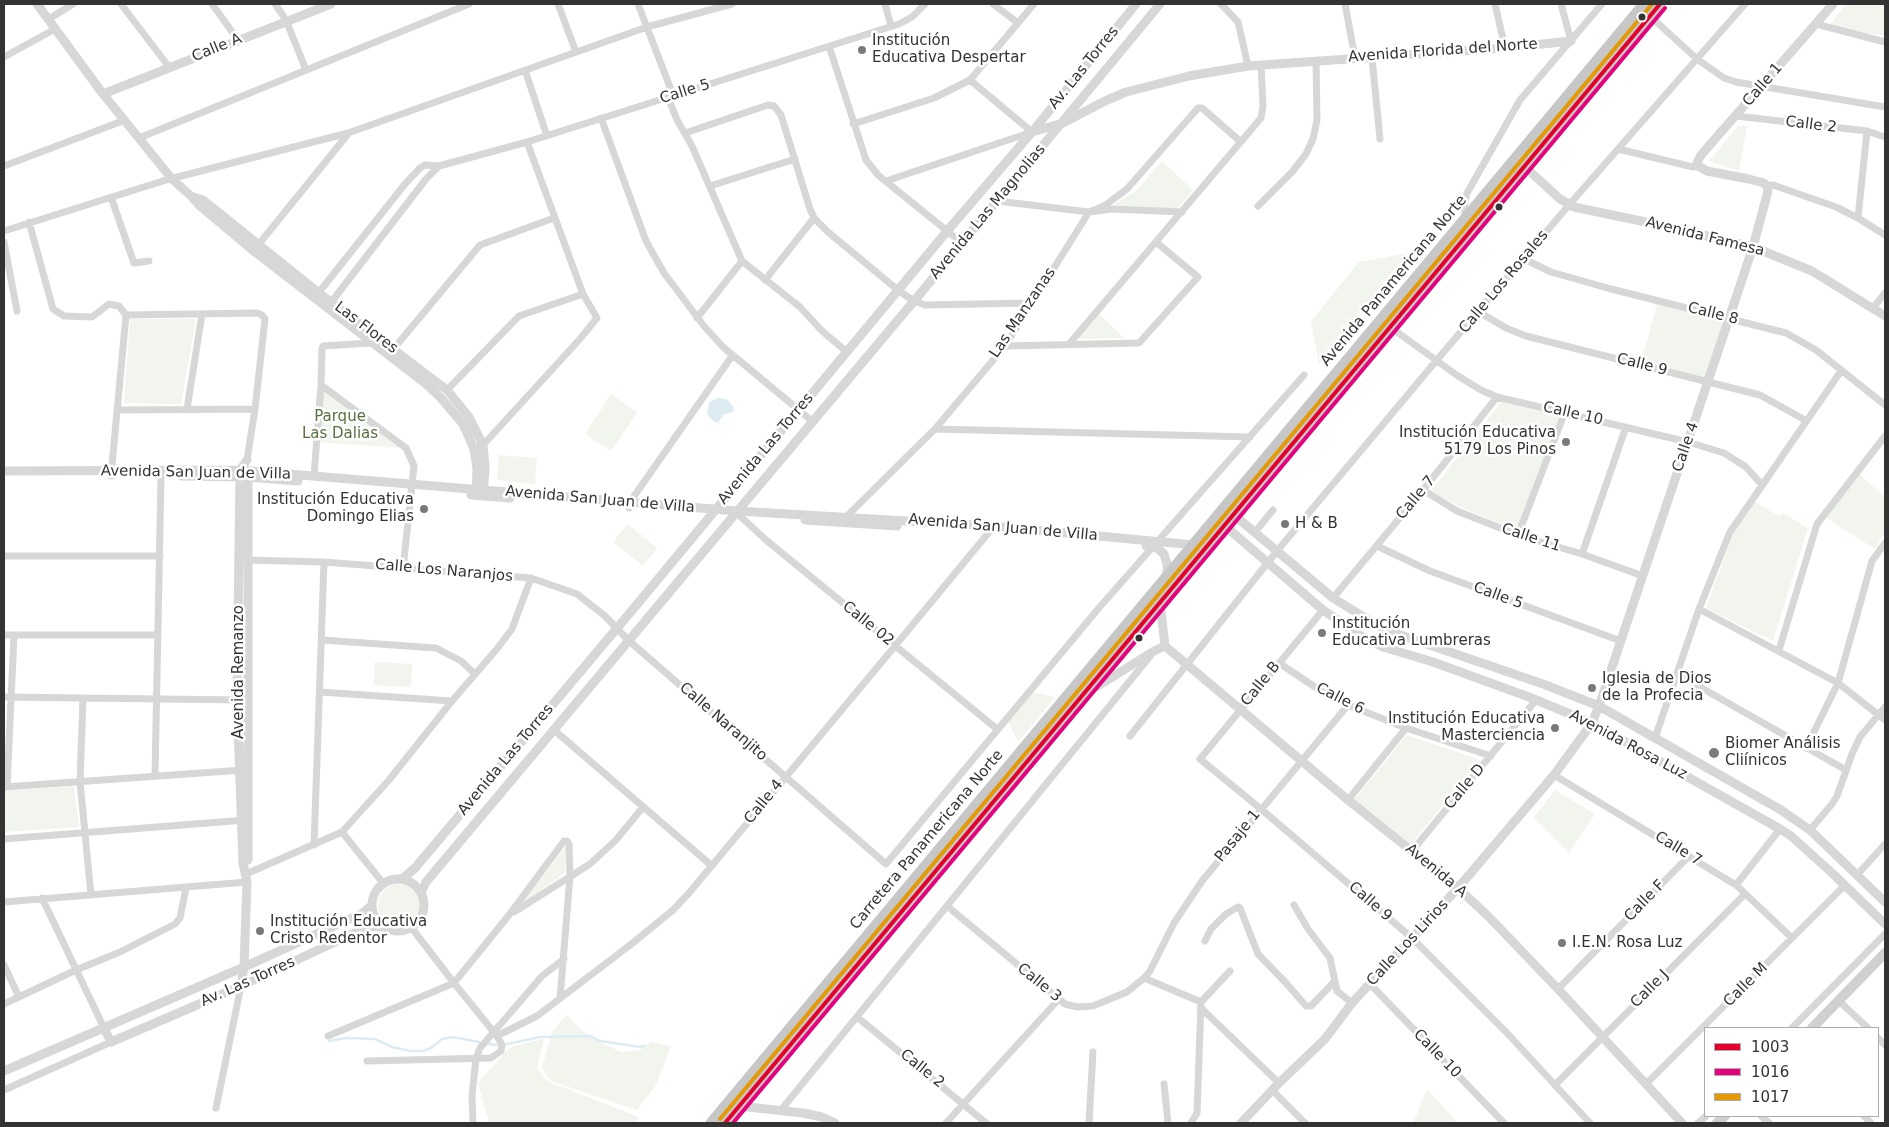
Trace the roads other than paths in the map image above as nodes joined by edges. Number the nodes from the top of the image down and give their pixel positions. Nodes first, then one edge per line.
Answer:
1 (37, 4) edge
2 (73, 4) edge
3 (121, 4) edge
4 (212, 4) edge
5 (274, 4) edge
6 (331, 4) edge
7 (469, 4) edge
8 (558, 4) edge
9 (638, 4) edge
10 (732, 4) edge
11 (885, 4) edge
12 (925, 4) edge
13 (993, 4) edge
14 (1034, 4) edge
15 (1136, 4) edge
16 (1160, 4) edge
17 (1221, 4) edge
18 (1345, 4) edge
19 (1495, 4) edge
20 (1561, 4) edge
21 (1602, 4) edge
22 (1644, 4) edge
23 (1660, 4) edge
24 (1745, 4) edge
25 (1833, 4) edge
26 (720, 6) edge
27 (314, 7) edge
28 (1650, 16) junction
29 (49, 19) junction
30 (286, 20) junction
31 (1018, 23) junction
32 (1816, 24) junction
33 (891, 26) junction
34 (647, 27) junction
35 (55, 29) junction
36 (238, 40) junction
37 (1571, 40) junction
38 (1885, 42) edge
39 (828, 46) junction
40 (1505, 48) junction
41 (576, 52) junction
42 (4, 57) edge
43 (1355, 58) junction
44 (1372, 58) junction
45 (1697, 59) junction
46 (1316, 61) junction
47 (1261, 64) junction
48 (1248, 66) junction
49 (169, 67) junction
50 (306, 70) junction
51 (525, 70) junction
52 (970, 80) junction
53 (1762, 86) junction
54 (103, 94) junction
55 (671, 96) junction
56 (1885, 107) edge
57 (1736, 116) junction
58 (601, 118) junction
59 (125, 120) junction
60 (1063, 123) junction
61 (853, 124) junction
62 (1867, 131) junction
63 (1032, 132) junction
64 (348, 133) junction
65 (685, 133) junction
66 (547, 136) junction
67 (1885, 137) edge
68 (140, 138) junction
69 (1380, 139) dead end
70 (527, 142) junction
71 (1241, 142) junction
72 (1618, 149) junction
73 (795, 159) junction
74 (4, 166) edge
75 (439, 166) junction
76 (1524, 166) junction
77 (1698, 166) junction
78 (172, 179) junction
79 (886, 181) junction
80 (710, 186) junction
81 (1767, 186) junction
82 (111, 197) junction
83 (192, 197) junction
84 (997, 201) junction
85 (1569, 205) junction
86 (1258, 206) dead end
87 (1089, 212) junction
88 (1182, 212) junction
89 (554, 218) junction
90 (814, 218) junction
91 (1466, 218) junction
92 (1858, 218) junction
93 (4, 222) edge
94 (29, 222) junction
95 (5, 230) edge
96 (948, 230) junction
97 (1885, 235) edge
98 (4, 242) edge
99 (1156, 242) junction
100 (962, 243) junction
101 (259, 244) junction
102 (1753, 247) junction
103 (1524, 259) junction
104 (742, 260) junction
105 (149, 261) dead end
106 (765, 280) junction
107 (899, 290) junction
108 (1885, 293) edge
109 (583, 294) junction
110 (316, 296) junction
111 (914, 301) junction
112 (1031, 302) junction
113 (329, 306) junction
114 (1873, 308) junction
115 (17, 311) dead end
116 (1479, 312) junction
117 (202, 314) junction
118 (126, 315) junction
119 (1885, 316) edge
120 (697, 318) junction
121 (1730, 318) junction
122 (1390, 326) junction
123 (370, 343) junction
124 (1070, 344) junction
125 (1005, 346) junction
126 (391, 352) junction
127 (847, 352) junction
128 (732, 356) junction
129 (1436, 361) junction
130 (1841, 370) junction
131 (1304, 375) dead end
132 (1708, 381) junction
133 (321, 385) junction
134 (447, 390) junction
135 (1498, 397) junction
136 (1885, 405) edge
137 (187, 409) junction
138 (255, 409) junction
139 (118, 410) junction
140 (798, 410) junction
141 (1565, 412) junction
142 (1805, 420) junction
143 (812, 421) junction
144 (1626, 427) junction
145 (935, 429) junction
146 (1885, 436) edge
147 (1250, 437) junction
148 (1688, 442) junction
149 (478, 447) junction
150 (247, 460) joint
151 (4, 471) edge
152 (111, 473) junction
153 (244, 474) junction
154 (4, 476) edge
155 (161, 476) junction
156 (314, 476) junction
157 (1762, 485) junction
158 (412, 487) junction
159 (1423, 490) junction
160 (480, 493) junction
161 (630, 505) junction
162 (1273, 510) dead end
163 (714, 512) junction
164 (1234, 514) junction
165 (737, 515) junction
166 (846, 520) junction
167 (1224, 526) junction
168 (990, 529) junction
169 (1254, 532) junction
170 (1518, 535) junction
171 (1885, 543) edge
172 (1154, 544) junction
173 (1195, 545) junction
174 (1376, 546) junction
175 (1277, 551) junction
176 (1582, 554) junction
177 (4, 556) edge
178 (160, 556) junction
179 (243, 560) junction
180 (324, 562) junction
181 (1268, 564) junction
182 (403, 568) junction
183 (1643, 576) junction
184 (531, 578) junction
185 (1167, 578) junction
186 (1333, 598) junction
187 (1160, 603) junction
188 (1699, 609) junction
189 (1323, 610) junction
190 (617, 628) junction
191 (4, 635) edge
192 (14, 635) junction
193 (158, 636) junction
194 (322, 640) junction
195 (628, 640) junction
196 (1621, 641) junction
197 (895, 646) junction
198 (1165, 646) junction
199 (1778, 650) junction
200 (1154, 651) junction
201 (1279, 663) junction
202 (1188, 665) junction
203 (476, 674) junction
204 (1677, 674) junction
205 (1838, 683) junction
206 (1088, 689) junction
207 (320, 692) junction
208 (4, 697) edge
209 (12, 697) junction
210 (83, 698) junction
211 (157, 699) junction
212 (242, 700) junction
213 (1536, 700) junction
214 (452, 701) junction
215 (1348, 705) junction
216 (1599, 706) junction
217 (1885, 707) edge
218 (1240, 710) junction
219 (1879, 714) junction
220 (1885, 720) edge
221 (1592, 723) junction
222 (1406, 728) junction
223 (997, 729) junction
224 (554, 730) junction
225 (1130, 736) dead end
226 (1655, 738) junction
227 (1806, 748) junction
228 (1490, 756) junction
229 (1200, 759) joint
230 (1302, 760) junction
231 (244, 770) junction
232 (1846, 770) junction
233 (1554, 775) junction
234 (155, 776) junction
235 (785, 776) junction
236 (80, 782) junction
237 (6, 787) edge
238 (1348, 800) junction
239 (643, 807) junction
240 (1261, 808) junction
241 (245, 820) junction
242 (1780, 829) junction
243 (1810, 830) junction
244 (342, 832) junction
245 (86, 833) junction
246 (4, 839) edge
247 (1885, 844) edge
248 (314, 845) junction
249 (1412, 851) junction
250 (1689, 856) junction
251 (712, 866) junction
252 (1857, 875) junction
253 (570, 876) junction
254 (246, 878) junction
255 (402, 879) junction
256 (383, 883) junction
257 (1736, 885) junction
258 (1845, 885) junction
259 (186, 888) junction
260 (1458, 888) junction
261 (421, 893) junction
262 (1745, 894) junction
263 (91, 895) junction
264 (42, 898) junction
265 (4, 902) edge
266 (1885, 902) edge
267 (1294, 905) dead end
268 (372, 906) junction
269 (947, 906) junction
270 (509, 915) junction
271 (1885, 924) edge
272 (411, 927) junction
273 (387, 928) junction
274 (1885, 934) edge
275 (1412, 938) junction
276 (1792, 938) junction
277 (1204, 941) dead end
278 (1885, 953) edge
279 (564, 959) junction
280 (4, 965) edge
281 (244, 967) junction
282 (76, 970) junction
283 (1230, 971) dead end
284 (1144, 978) junction
285 (1334, 982) junction
286 (454, 983) junction
287 (1370, 984) junction
288 (241, 986) junction
289 (1558, 989) junction
290 (19, 997) junction
291 (560, 998) junction
292 (1058, 1000) junction
293 (1839, 1001) junction
294 (1352, 1003) junction
295 (4, 1004) edge
296 (1201, 1005) junction
297 (857, 1016) junction
298 (1793, 1027) edge
299 (1813, 1027) edge
300 (1867, 1027) edge
301 (104, 1028) junction
302 (496, 1034) junction
303 (328, 1036) dead end
304 (1602, 1037) junction
305 (111, 1042) junction
306 (1093, 1052) dead end
307 (476, 1058) junction
308 (367, 1061) dead end
309 (4, 1071) edge
310 (1279, 1083) junction
311 (1164, 1084) dead end
312 (1646, 1084) junction
313 (1555, 1085) junction
314 (4, 1090) edge
315 (1272, 1090) junction
316 (964, 1103) junction
317 (739, 1106) junction
318 (216, 1108) dead end
319 (780, 1110) junction
320 (466, 1123) edge
321 (473, 1123) edge
322 (711, 1123) edge
323 (725, 1123) edge
324 (835, 1123) edge
325 (946, 1123) edge
326 (986, 1123) edge
327 (1089, 1123) edge
328 (1168, 1123) edge
329 (1191, 1123) edge
330 (1241, 1123) edge
331 (1305, 1123) edge
332 (1504, 1123) edge
333 (1590, 1123) edge
334 (1682, 1123) edge

1 - 29 street, Las Flores
2 - 29 street
3 - 49 street
4 - 36 street
5 - 30 street
6 - 27 street, Calle A
7 - 50 street
8 - 41 street
9 - 34 street
10 - 26 street
11 - 33 street
12 - 33 street, Calle 5
13 - 31 street
14 - 31 street
15 - 63 street, Av. Las Torres
16 - 60 street, Av. Las Torres
17 - 48 street
18 - 43 street
19 - 40 street
20 - 37 street
21 - 37 street
22 - 91 highway, Avenida Panamericana Norte
23 - 28 highway, Avenida Panamericana Norte
24 - 45 street, Calle Los Rosales
25 - 32 street, Calle 1
26 - 34 street
27 - 30 street, Calle A
28 - 45 street
28 - 76 highway, Avenida Panamericana Norte
29 - 35 street, Las Flores
30 - 36 street, Calle A
30 - 50 street
31 - 52 street
32 - 38 street
32 - 53 street, Calle 1
33 - 39 street, Calle 5
34 - 41 street
34 - 55 street
35 - 42 street
35 - 54 street, Las Flores
36 - 49 street, Calle A
37 - 40 street, Avenida Florida del Norte
37 - 91 street
39 - 55 street, Calle 5
39 - 61 street
40 - 44 street, Avenida Florida del Norte
41 - 51 street
43 - 44 street, Avenida Florida del Norte
43 - 46 street, Avenida Florida del Norte
44 - 69 street
45 - 53 street
45 - 72 street, Calle Los Rosales
46 - 47 street, Avenida Las Magnolias
46 - 86 street
47 - 48 street, Avenida Las Magnolias
47 - 71 street
48 - 60 street, Avenida Las Magnolias
49 - 54 street, Calle A
50 - 68 street
51 - 64 street
51 - 66 street
52 - 61 street
52 - 63 street
53 - 56 street
53 - 57 street, Calle 1
54 - 59 street, Las Flores
55 - 58 street, Calle 5
55 - 65 street
57 - 62 street, Calle 2
57 - 77 street, Calle 1
58 - 66 street, Calle 5
58 - 120 street
59 - 68 street, Las Flores
59 - 74 street
60 - 63 street, Avenida Las Magnolias
60 - 84 street, Avenida Las Magnolias
61 - 79 street
62 - 67 street, Calle 2
62 - 92 street
63 - 79 street
63 - 96 street, Avenida Las Torres
64 - 78 street
64 - 101 street
65 - 73 street
65 - 80 street
66 - 70 street, Calle 5
68 - 78 street, Las Flores
70 - 75 street, Calle 5
70 - 89 street
71 - 87 street
71 - 88 street
72 - 77 street
72 - 85 street, Calle Los Rosales
73 - 80 street
73 - 90 street
75 - 110 street, Calle 5
75 - 113 street
76 - 85 street, Avenida Famesa
76 - 122 highway, Avenida Panamericana Norte
77 - 81 street
78 - 82 street
78 - 83 street, Las Flores
79 - 96 street
80 - 104 street
81 - 92 street
81 - 102 street, Calle 4
82 - 94 street
82 - 105 street
83 - 101 street, Las Flores
83 - 110 street, Las Flores
84 - 87 street
84 - 100 street, Avenida Las Magnolias
85 - 102 street, Avenida Famesa
85 - 103 street, Calle Los Rosales
87 - 88 street
87 - 112 street, Las Manzanas
88 - 99 street
89 - 109 street
89 - 126 street
90 - 106 street
90 - 107 street
91 - 173 highway, Avenida Panamericana Norte
92 - 97 street
93 - 95 street
94 - 95 street
94 - 118 street
96 - 100 street
96 - 107 street, Avenida Las Torres
98 - 115 street
99 - 124 street
99 - 124 street
100 - 111 street, Avenida Las Magnolias
101 - 110 street, Las Flores
102 - 114 street, Avenida Famesa
102 - 121 street, Calle 4
103 - 116 street, Calle Los Rosales
103 - 121 street, Calle 8
104 - 106 street
104 - 120 street
106 - 127 street
107 - 111 street
107 - 127 street, Avenida Las Torres
108 - 114 street
109 - 134 street
109 - 149 street
110 - 113 street, Las Flores
111 - 112 street
111 - 143 street, Avenida Las Torres
112 - 125 street, Las Manzanas
113 - 123 street, Las Flores
113 - 126 street, Las Flores
114 - 119 street, Avenida Famesa
116 - 129 street, Calle Los Rosales
116 - 132 street, Calle 9
117 - 118 street
117 - 137 street
117 - 138 street
118 - 139 street
120 - 128 street
121 - 130 street, Calle 8
121 - 132 street, Calle 4
122 - 129 street, Calle 10
122 - 164 highway, Avenida Panamericana Norte
123 - 126 street, Las Flores
123 - 133 street
124 - 125 street
125 - 145 street, Las Manzanas
126 - 134 street, Las Flores
126 - 149 street, Las Flores
127 - 140 street, Avenida Las Torres
128 - 140 street
128 - 161 street
129 - 135 street, Calle 10
129 - 175 street, Calle Los Rosales
130 - 136 street, Calle 8
130 - 142 street
131 - 147 street
132 - 142 street, Calle 9
132 - 148 street, Calle 4
133 - 156 street
133 - 158 street
134 - 149 street, Las Flores
135 - 141 street, Calle 10
135 - 159 street, Calle 7
137 - 138 street
137 - 139 street
138 - 150 street
139 - 152 street
140 - 143 street
140 - 163 street, Avenida Las Torres
141 - 144 street, Calle 10
141 - 170 street
142 - 157 street
143 - 165 street, Avenida Las Torres
144 - 148 street, Calle 10
144 - 176 street
145 - 147 street
145 - 166 street, Las Manzanas
146 - 199 street
147 - 172 street
148 - 157 street, Calle 10
148 - 183 street, Calle 4
149 - 160 street, Las Flores
150 - 153 street, Avenida Remanzo
151 - 152 street, Avenida San Juan de Villa
152 - 153 street, Avenida San Juan de Villa
152 - 154 street, Avenida San Juan de Villa
152 - 155 street, Avenida San Juan de Villa
153 - 155 street, Avenida San Juan de Villa
153 - 156 street, Avenida San Juan de Villa
153 - 158 street, Avenida San Juan de Villa
153 - 179 street, Avenida Remanzo
155 - 178 street
156 - 158 street, Avenida San Juan de Villa
157 - 188 street
158 - 160 street, Avenida San Juan de Villa
158 - 182 street
159 - 170 street, Calle 11
159 - 174 street, Calle 7
160 - 161 street, Avenida San Juan de Villa
161 - 163 street, Avenida San Juan de Villa
162 - 169 street
163 - 165 street, Avenida San Juan de Villa
163 - 190 street, Avenida Las Torres
164 - 167 highway, Carretera Panamericana Norte
164 - 169 street, Avenida Rosa Luz
165 - 166 street, Avenida San Juan de Villa
165 - 195 street, Avenida Las Torres
165 - 197 street, Calle 02
166 - 168 street, Avenida San Juan de Villa
167 - 181 street, Avenida Rosa Luz
167 - 187 highway, Carretera Panamericana Norte
168 - 172 street, Avenida San Juan de Villa
168 - 197 street, Calle 4
169 - 175 street, Avenida Rosa Luz
170 - 176 street, Calle 11
171 - 205 street
172 - 173 street, Avenida San Juan de Villa
172 - 185 street
172 - 223 street
173 - 185 highway, Avenida Panamericana Norte
174 - 186 street, Calle 7
174 - 196 street, Calle 5
175 - 181 street, Calle Los Rosales
175 - 186 street, Avenida Rosa Luz
176 - 183 street, Calle 11
177 - 178 street
178 - 193 street
179 - 180 street, Calle Los Naranjos
179 - 212 street, Avenida Remanzo
180 - 182 street, Calle Los Naranjos
180 - 194 street
181 - 189 street, Avenida Rosa Luz
181 - 202 street, Calle Los Rosales
182 - 184 street, Calle Los Naranjos
183 - 196 street, Calle 4
184 - 190 street, Calle Los Naranjos
184 - 203 street
185 - 322 highway, Carretera Panamericana Norte
186 - 216 street, Avenida Rosa Luz
187 - 198 street
187 - 206 highway, Carretera Panamericana Norte
188 - 199 street
188 - 204 street
189 - 201 street, Calle B
189 - 213 street, Avenida Rosa Luz
190 - 195 street, Calle Los Naranjos
190 - 255 street, Avenida Las Torres
191 - 192 street
192 - 193 street
192 - 209 street
193 - 211 street
194 - 203 street
194 - 207 street
195 - 224 street, Avenida Las Torres
195 - 235 street, Calle Naranjito
196 - 216 street, Calle 4
197 - 223 street, Calle 02
197 - 235 street, Calle 4
198 - 200 street
198 - 202 street, Avenida A
199 - 205 street
200 - 206 street
200 - 269 street
201 - 215 street, Calle 6
201 - 218 street, Calle B
202 - 218 street, Avenida A
202 - 225 street, Calle Los Rosales
203 - 214 street
204 - 226 street
204 - 227 street
205 - 219 street
205 - 227 street
206 - 317 highway, Carretera Panamericana Norte
207 - 214 street
207 - 248 street
208 - 209 street
209 - 210 street
209 - 237 street
210 - 211 street
210 - 236 street
211 - 212 street
211 - 234 street
212 - 231 street, Avenida Remanzo
213 - 221 street, Avenida Rosa Luz
213 - 228 street, Calle D
214 - 244 street
215 - 222 street, Calle 6
215 - 230 street, Pasaje 1
216 - 221 street, Calle Los Lirios
216 - 226 street, Avenida Rosa Luz
217 - 219 street
218 - 229 street, Calle B
218 - 230 street, Avenida A
219 - 220 street
219 - 232 street
221 - 233 street, Calle Los Lirios
221 - 242 street, Avenida Rosa Luz
222 - 228 street, Calle 6
222 - 238 street
223 - 235 street, Calle Naranjito
224 - 239 street
224 - 261 street, Avenida Las Torres
226 - 243 street, Avenida Rosa Luz
227 - 232 street
228 - 249 street, Calle D
229 - 240 street, Calle 9
230 - 238 street, Avenida A
230 - 240 street, Pasaje 1
231 - 234 street
231 - 241 street, Avenida Remanzo
232 - 243 street
233 - 250 street, Calle 7
233 - 260 street, Calle Los Lirios
234 - 236 street
235 - 251 street, Calle 4
236 - 237 street
236 - 245 street
238 - 249 street, Avenida A
239 - 251 street
239 - 253 street
240 - 275 street, Calle 9
240 - 284 street, Pasaje 1
241 - 245 street
241 - 254 street, Avenida Remanzo
242 - 257 street
242 - 258 street, Avenida Rosa Luz
243 - 252 street, Avenida Rosa Luz
244 - 248 street
244 - 256 street
245 - 246 street
245 - 263 street
247 - 252 street
248 - 254 street
249 - 260 street, Avenida A
250 - 257 street, Calle 7
250 - 289 street, Calle F
251 - 291 street, Calle 4
252 - 266 street, Avenida Rosa Luz
253 - 270 street
253 - 270 street
253 - 279 street
254 - 259 street
254 - 281 street, Avenida Remanzo
255 - 256 street
255 - 261 street
256 - 268 street
257 - 262 street, Calle 7
258 - 271 street, Avenida Rosa Luz
258 - 276 street, Calle M
259 - 263 street
259 - 282 street
260 - 275 street, Calle Los Lirios
260 - 289 street, Avenida A
261 - 272 street
262 - 276 street, Calle 7
262 - 304 street, Calle J
263 - 264 street
264 - 265 street
264 - 282 street
267 - 285 street
268 - 273 street
268 - 281 street, Av. Las Torres
269 - 292 street, Calle 3
269 - 297 street
270 - 286 street
272 - 273 street
272 - 286 street
273 - 288 street, Av. Las Torres
274 - 298 street
275 - 287 street, Calle Los Lirios
275 - 313 street, Calle 9
276 - 312 street, Calle M
277 - 285 street
278 - 293 main road
279 - 291 street
279 - 302 street
280 - 290 street
281 - 288 street, Avenida Remanzo
281 - 301 street, Av. Las Torres
282 - 290 street
282 - 301 street
283 - 296 street
284 - 292 street, Calle 3
284 - 296 street
285 - 294 street
286 - 302 street
286 - 303 street
287 - 294 street, Calle Los Lirios
287 - 332 street, Calle 10
288 - 305 street, Av. Las Torres
288 - 318 street
289 - 304 street, Avenida A
290 - 295 street
291 - 302 street, Calle 4
292 - 316 street
293 - 299 main road
293 - 300 street
294 - 310 street, Calle Los Lirios
296 - 310 street
296 - 329 street
297 - 316 street, Calle 2
297 - 319 street
301 - 305 street
301 - 309 street, Av. Las Torres
302 - 307 street
302 - 307 street
304 - 312 street, Avenida A
304 - 313 street, Calle J
305 - 314 street, Av. Las Torres
306 - 327 street
307 - 308 street
307 - 321 street
310 - 315 street, Calle Los Lirios
311 - 328 street
312 - 334 street, Avenida A
313 - 333 street, Calle 9
315 - 330 street, Calle Los Lirios
315 - 331 street
316 - 325 street
316 - 326 street, Calle 2
317 - 319 street
317 - 323 highway, Carretera Panamericana Norte
319 - 324 street
320 - 321 street

